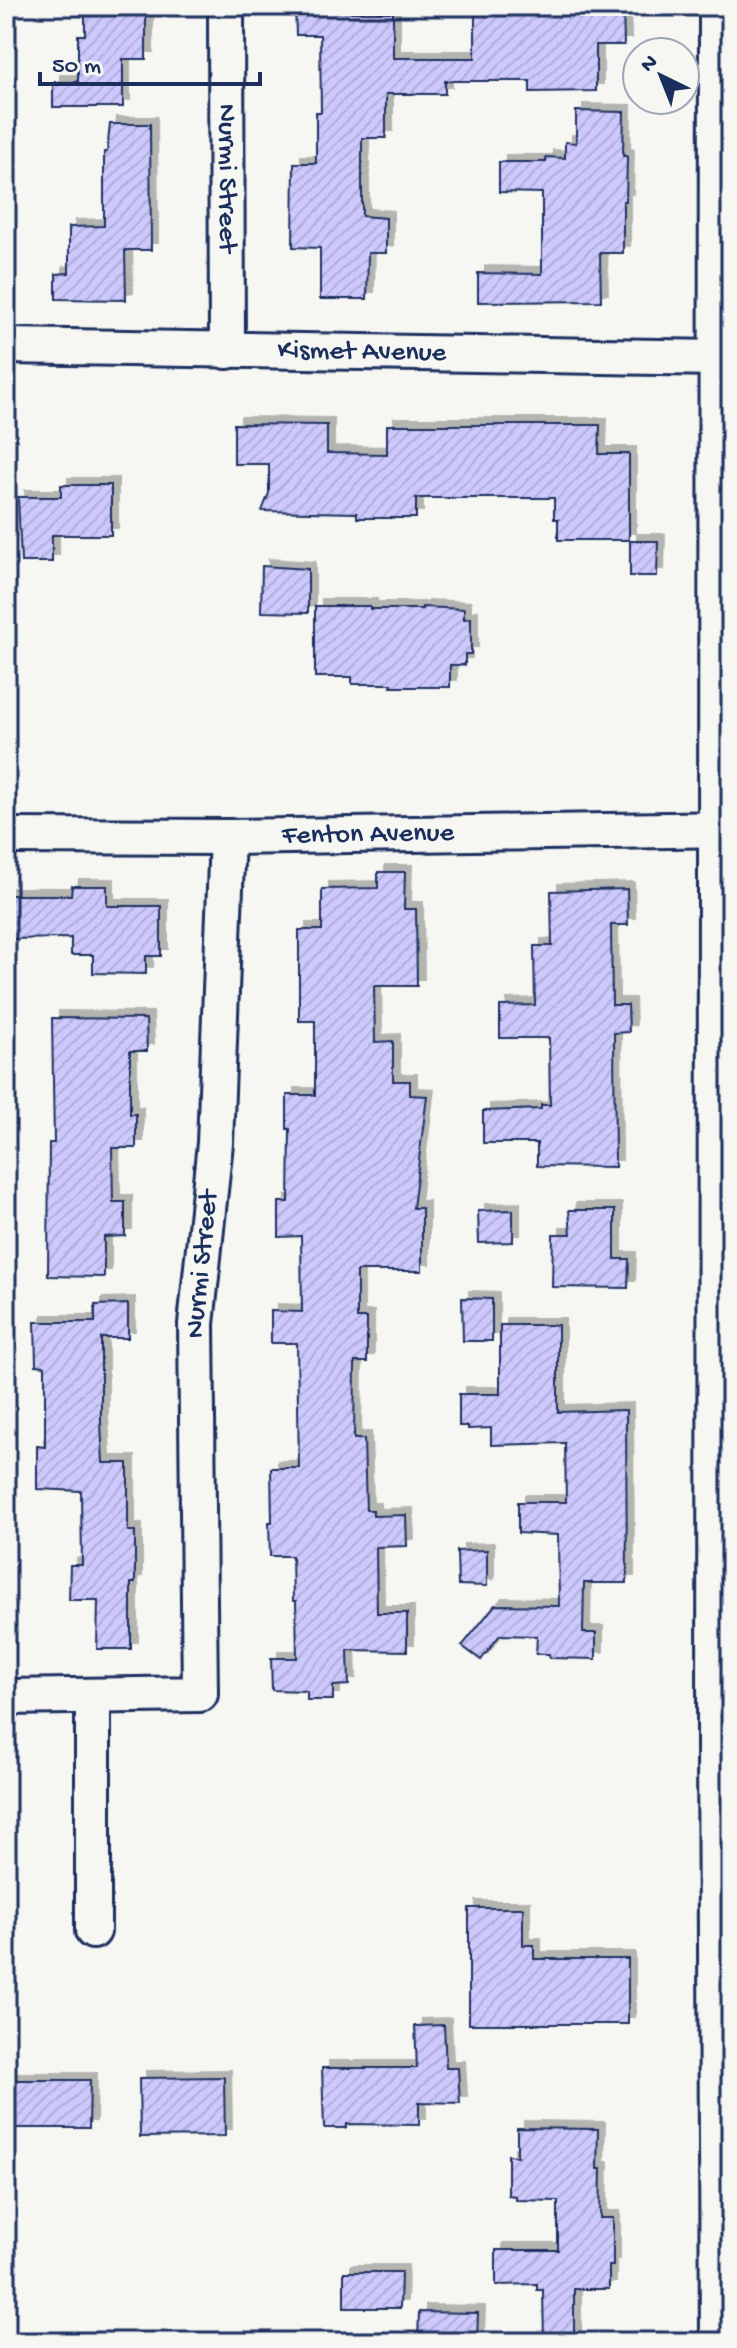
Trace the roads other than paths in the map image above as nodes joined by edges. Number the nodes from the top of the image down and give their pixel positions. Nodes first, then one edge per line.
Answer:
1 (226, 6) edge
2 (717, 6) edge
3 (724, 153) edge
4 (6, 346) edge
5 (227, 351) junction
6 (718, 358) junction
7 (723, 829) edge
8 (6, 836) edge
9 (227, 837) junction
10 (93, 1696) junction
11 (6, 1697) edge
12 (93, 1931) dead end
13 (718, 2342) edge

1 - 5 street, Nurmi Street
2 - 3 street
3 - 6 street
4 - 5 street, Kismet Avenue
5 - 6 street, Kismet Avenue
6 - 7 street
7 - 9 street, Fenton Avenue
7 - 13 street
8 - 9 street, Fenton Avenue
9 - 10 street, Nurmi Street
10 - 11 street
10 - 12 street

